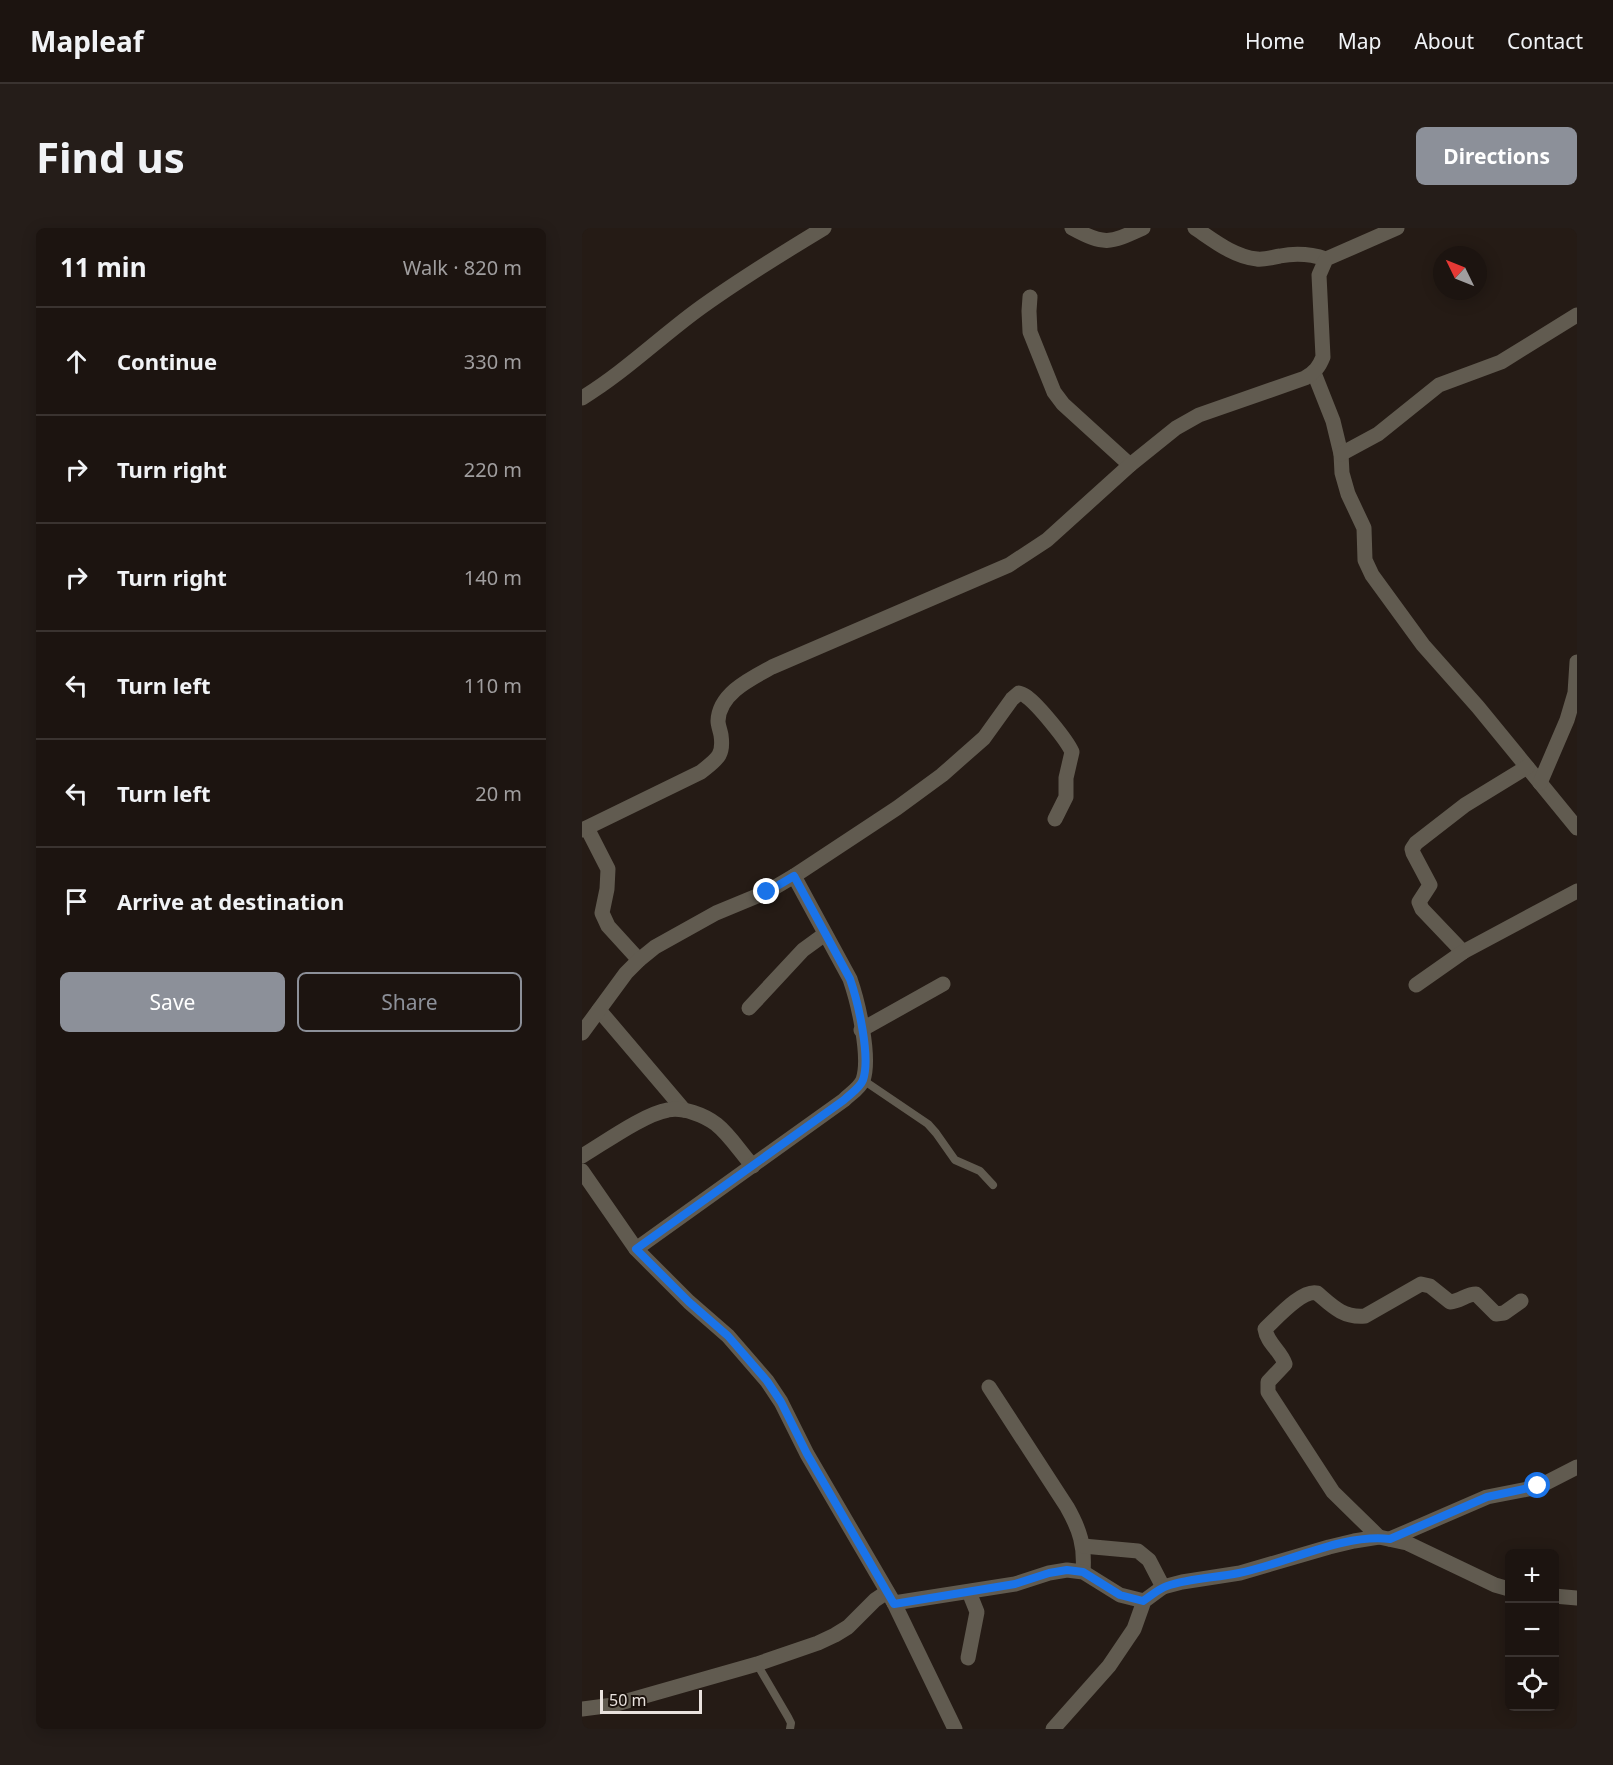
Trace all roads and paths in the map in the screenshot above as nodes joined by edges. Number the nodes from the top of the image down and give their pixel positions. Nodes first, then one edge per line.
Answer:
1 (824, 228) edge
2 (1072, 228) edge
3 (1143, 228) edge
4 (1195, 228) edge
5 (1397, 228) edge
6 (1326, 259) junction
7 (1030, 297) dead end
8 (1577, 315) edge
9 (1314, 373) junction
10 (582, 398) edge
11 (1341, 454) junction
12 (1130, 465) junction
13 (1577, 662) edge
14 (1527, 767) junction
15 (1540, 783) junction
16 (1055, 819) dead end
17 (1577, 828) edge
18 (584, 829) edge
19 (794, 876) junction
20 (1577, 891) edge
21 (825, 934) junction
22 (1463, 952) junction
23 (639, 960) junction
24 (943, 984) dead end
25 (1416, 985) dead end
26 (749, 1008) dead end
27 (599, 1010) junction
28 (861, 1030) junction
29 (582, 1033) edge
30 (863, 1080) junction
31 (684, 1110) junction
32 (582, 1156) edge
33 (753, 1166) junction
34 (582, 1171) edge
35 (993, 1185) dead end
36 (636, 1249) junction
37 (1521, 1301) dead end
38 (989, 1387) dead end
39 (1577, 1467) edge
40 (1384, 1538) junction
41 (1083, 1546) junction
42 (1083, 1572) junction
43 (1163, 1587) junction
44 (1505, 1587) edge
45 (969, 1592) junction
46 (1559, 1596) edge
47 (891, 1598) junction
48 (1577, 1598) edge
49 (1143, 1601) junction
50 (968, 1658) dead end
51 (757, 1664) junction
52 (582, 1709) edge
53 (790, 1729) edge
54 (955, 1729) edge
55 (1053, 1729) edge

1 - 10 street
2 - 3 street
4 - 6 street
5 - 6 street
6 - 9 street
7 - 12 street
8 - 11 street
9 - 11 street
9 - 12 street
11 - 14 street
12 - 18 street
13 - 15 street
14 - 15 street
14 - 22 street
15 - 17 street
16 - 19 street
18 - 23 street
19 - 21 street
19 - 23 street
20 - 22 street
21 - 26 street
21 - 28 street
22 - 25 street
23 - 27 street
24 - 28 street
27 - 29 street
27 - 31 street
28 - 30 street
30 - 33 street
30 - 35 lane
31 - 32 street
31 - 33 street
33 - 36 street
34 - 36 street
36 - 47 street
37 - 40 street
38 - 41 street
39 - 40 street
40 - 43 street
40 - 44 street
41 - 42 street
41 - 43 street
42 - 45 street
42 - 49 street
43 - 49 street
45 - 47 street
45 - 50 street
46 - 48 street
47 - 51 street
47 - 54 street
49 - 55 street
51 - 52 street
51 - 53 lane

